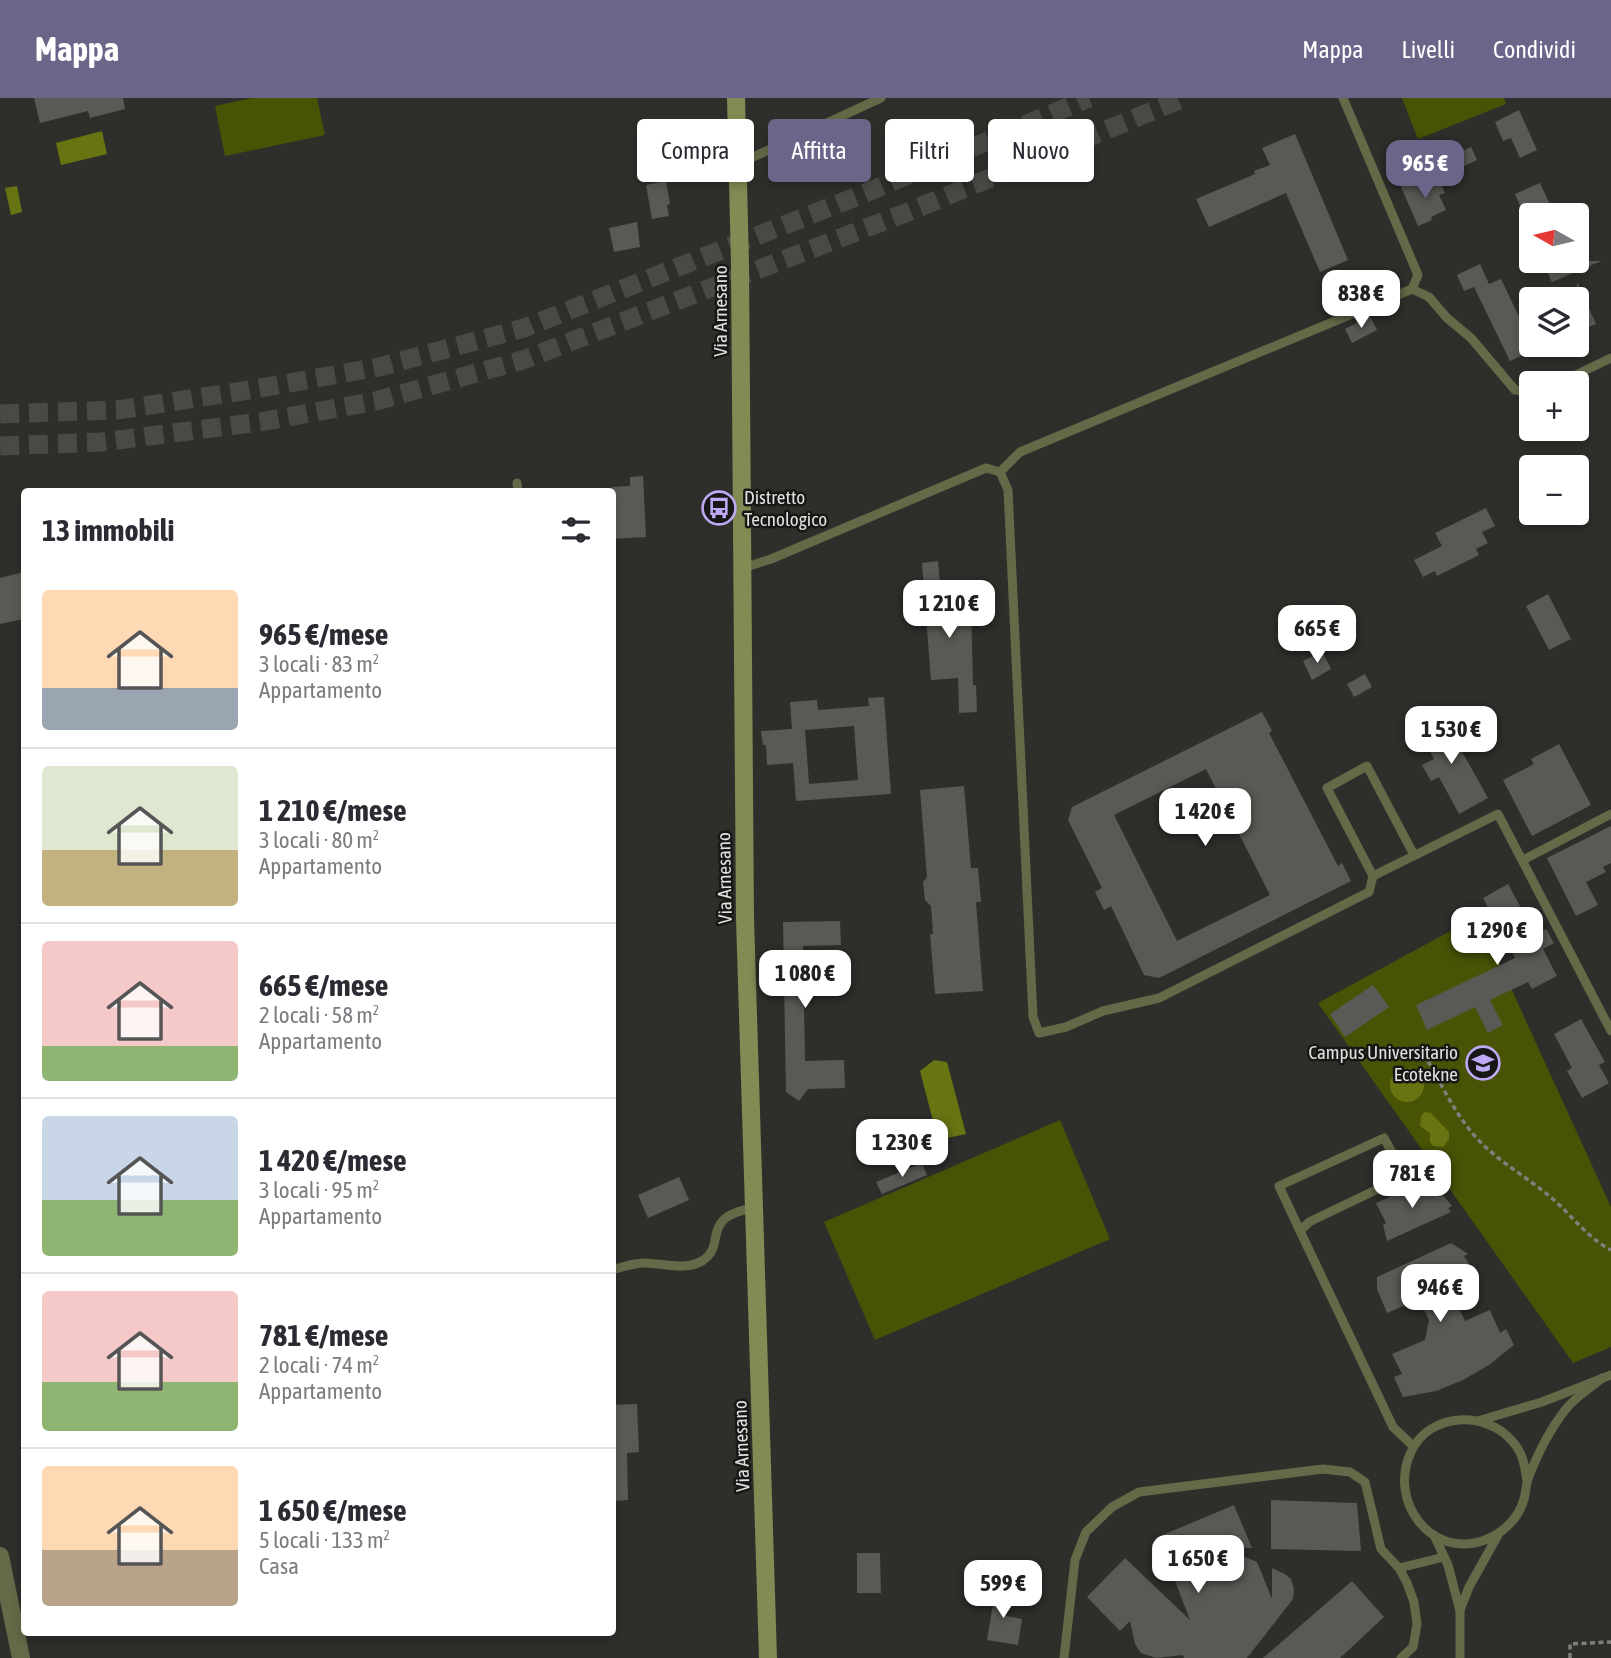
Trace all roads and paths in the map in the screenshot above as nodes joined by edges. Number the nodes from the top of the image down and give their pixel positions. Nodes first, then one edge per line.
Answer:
1 (736, 98) edge
2 (881, 98) edge
3 (1343, 98) edge
4 (737, 119) edge
5 (754, 157) edge
6 (738, 182) edge
7 (1412, 289) junction
8 (1611, 358) edge
9 (1584, 371) edge
10 (1519, 390) edge
11 (1000, 472) junction
12 (743, 568) junction
13 (1611, 814) edge
14 (1414, 855) junction
15 (1523, 860) junction
16 (1373, 876) junction
17 (1611, 1031) edge
18 (1428, 1060) dead end
19 (754, 1208) junction
20 (1300, 1231) junction
21 (1611, 1250) edge
22 (616, 1269) edge
23 (1607, 1376) edge
24 (1481, 1420) junction
25 (1413, 1446) junction
26 (1527, 1481) junction
27 (1499, 1533) junction
28 (1434, 1535) junction
29 (0, 1556) edge
30 (1444, 1557) junction
31 (1399, 1568) junction
32 (3, 1587) edge
33 (1460, 1611) junction
34 (1611, 1642) edge
35 (20, 1658) edge
36 (768, 1658) edge
37 (1064, 1658) edge
38 (1401, 1658) edge
39 (1460, 1658) edge
40 (1570, 1658) edge

1 - 4 main road, Via Arnesano
2 - 5 lane
3 - 7 lane
6 - 12 main road, Via Arnesano
7 - 10 lane
7 - 11 lane
8 - 9 lane
11 - 12 lane
11 - 16 lane
12 - 19 main road, Via Arnesano
13 - 15 lane
14 - 15 lane
14 - 16 lane
14 - 16 lane
15 - 17 lane
18 - 21 path
19 - 22 lane
19 - 36 main road, Via Arnesano
20 - 20 lane
20 - 25 lane
23 - 24 lane
23 - 26 lane
24 - 25 lane
24 - 26 lane
25 - 28 lane
26 - 27 lane
27 - 28 lane
27 - 33 lane
28 - 30 lane
29 - 32 street
30 - 31 lane
30 - 33 lane
31 - 37 lane
31 - 38 lane
32 - 35 street
33 - 39 lane
34 - 40 path

